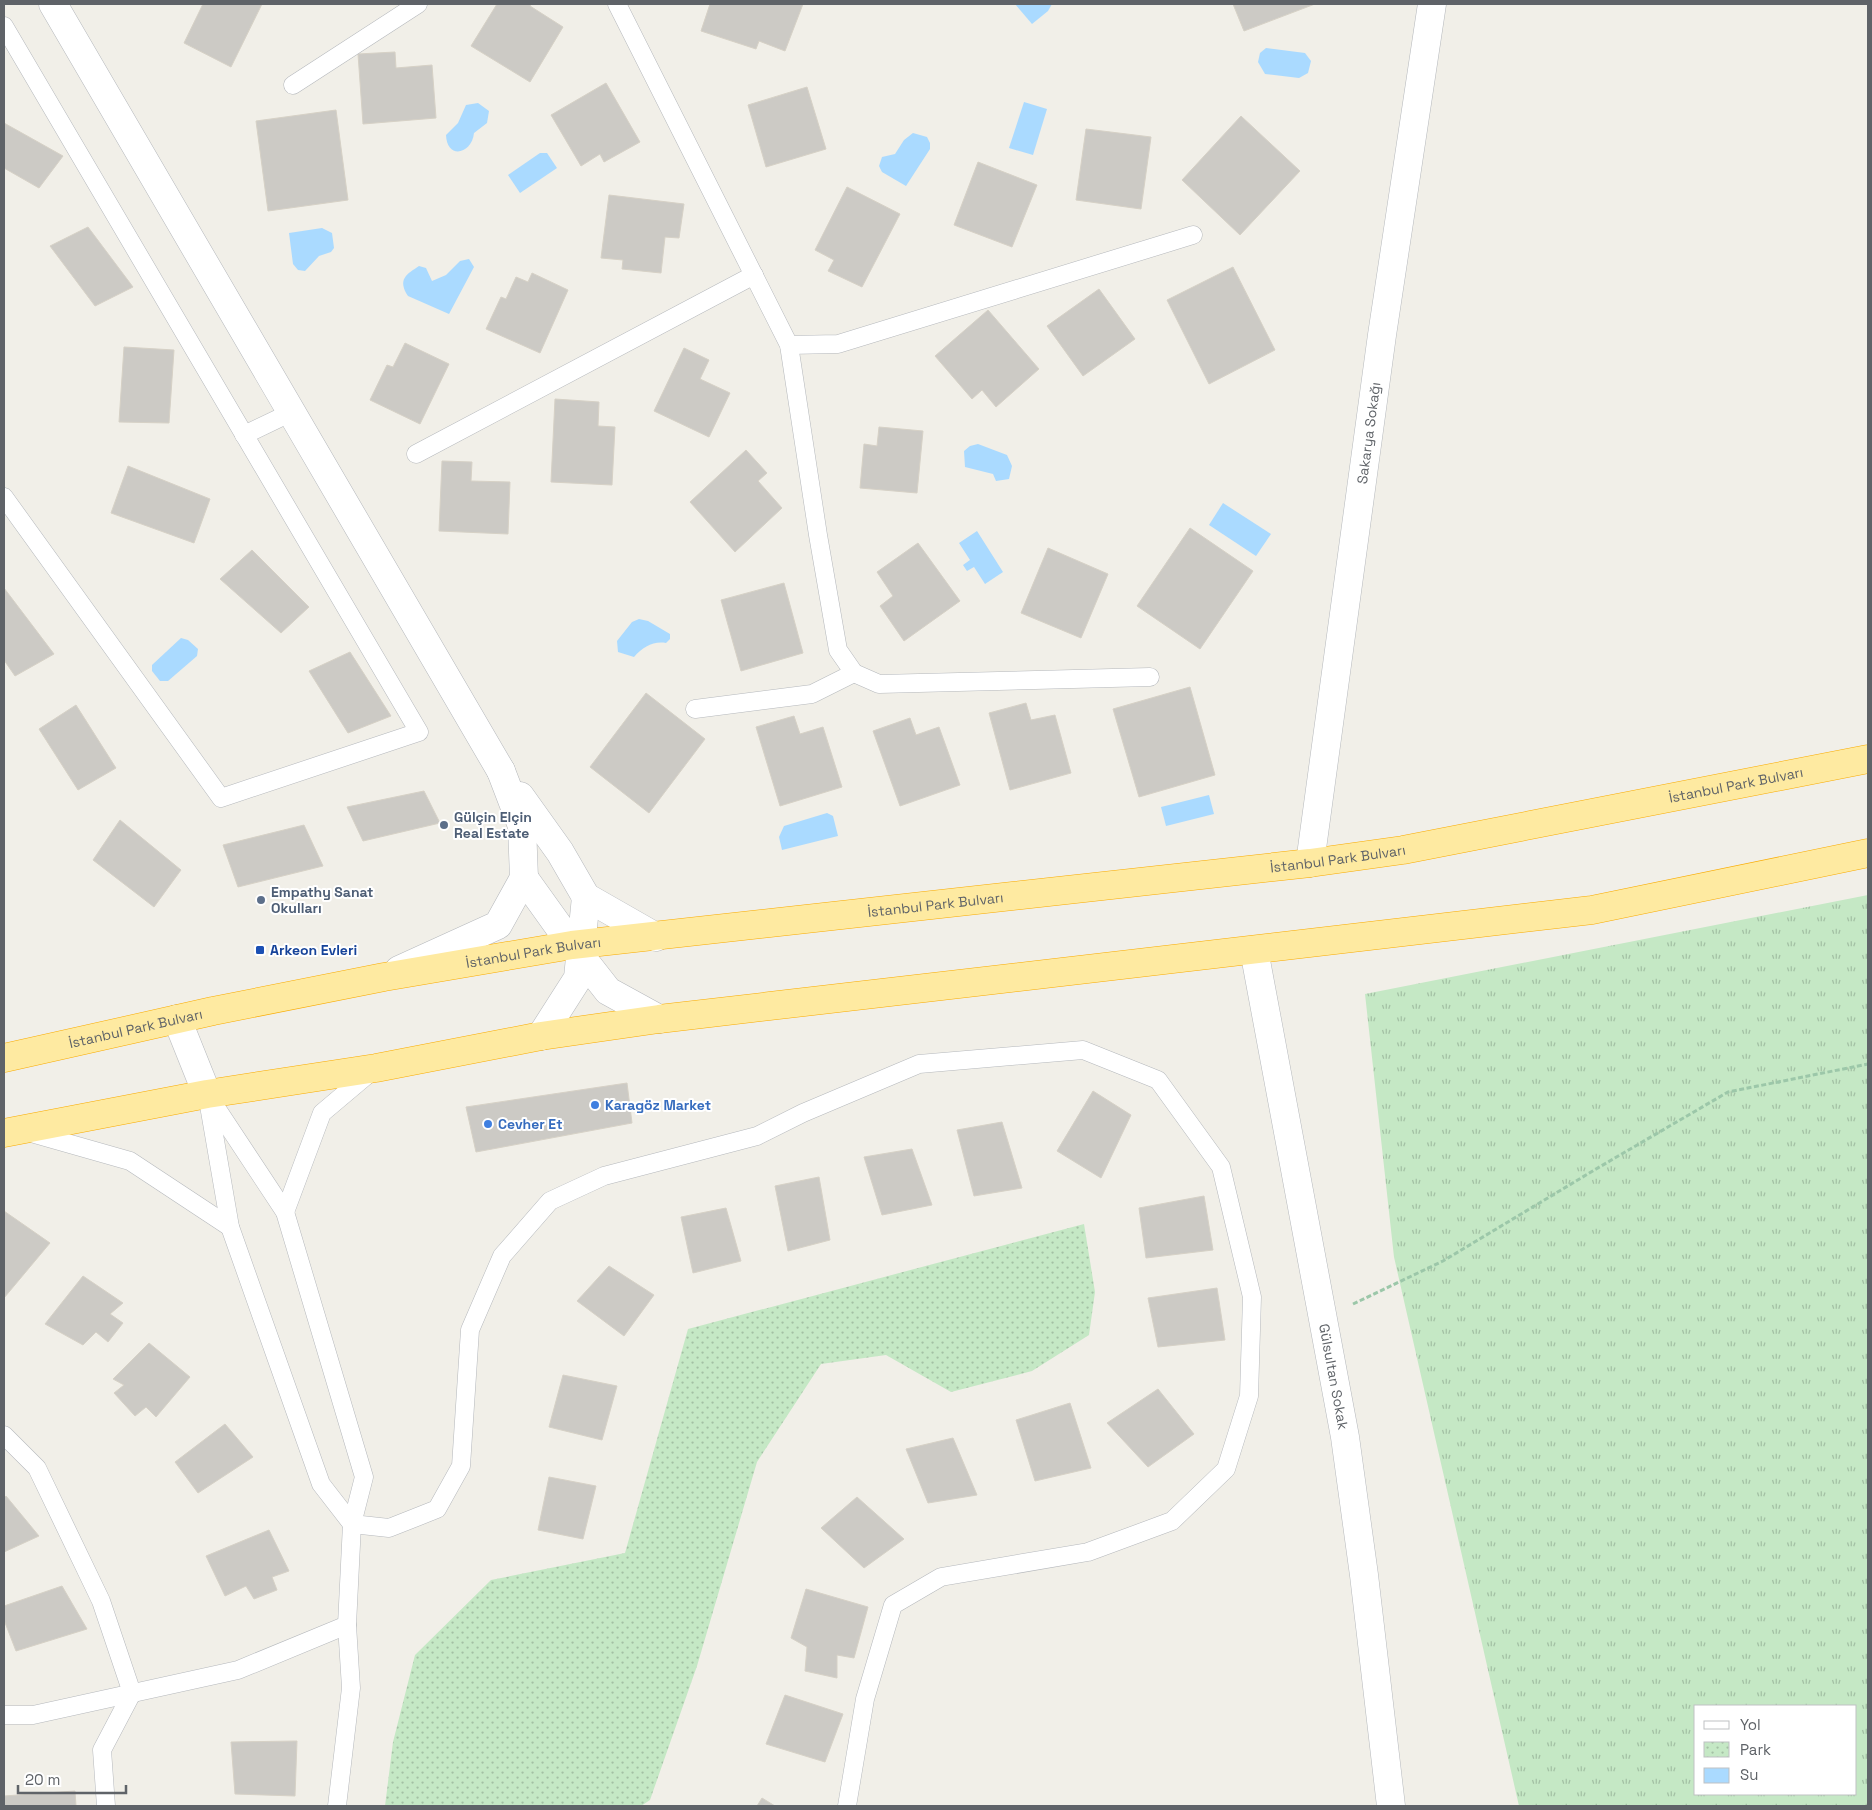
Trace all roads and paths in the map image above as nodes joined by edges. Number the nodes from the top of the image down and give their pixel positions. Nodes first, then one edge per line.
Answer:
1 (52, 4) edge
2 (418, 4) edge
3 (617, 4) edge
4 (1432, 4) edge
5 (4, 26) edge
6 (293, 85) dead end
7 (1193, 235) dead end
8 (754, 275) junction
9 (789, 345) junction
10 (292, 412) junction
11 (244, 436) junction
12 (416, 454) dead end
13 (4, 496) edge
14 (854, 674) junction
15 (1150, 677) dead end
16 (695, 709) dead end
17 (1868, 759) edge
18 (501, 771) junction
19 (1868, 853) edge
20 (1310, 863) junction
21 (524, 878) junction
22 (586, 897) junction
23 (656, 937) junction
24 (577, 949) junction
25 (1254, 950) junction
26 (384, 977) junction
27 (177, 1019) junction
28 (659, 1019) junction
29 (541, 1036) junction
30 (4, 1058) edge
31 (1868, 1064) edge
32 (376, 1068) junction
33 (206, 1094) junction
34 (12, 1131) edge
35 (286, 1212) junction
36 (230, 1227) junction
37 (1322, 1318) junction
38 (4, 1435) edge
39 (352, 1524) junction
40 (347, 1626) junction
41 (132, 1693) junction
42 (4, 1715) edge
43 (106, 1806) edge
44 (337, 1806) edge
45 (846, 1806) edge
46 (1391, 1806) edge

1 - 10 street
2 - 6 lane
3 - 8 lane
4 - 20 street, Sakarya Sokağı
5 - 11 lane
7 - 9 lane
8 - 9 lane
8 - 12 lane
9 - 14 lane
10 - 11 lane
10 - 18 street
11 - 13 lane
14 - 15 lane
14 - 16 lane
17 - 20 highway, İstanbul Park Bulvarı
18 - 21 street
18 - 22 street
19 - 25 highway
20 - 23 highway, İstanbul Park Bulvarı
21 - 24 street
21 - 26 street
22 - 23 street
22 - 24 street
23 - 24 highway, İstanbul Park Bulvarı
24 - 26 highway, İstanbul Park Bulvarı
24 - 28 street
24 - 29 street
25 - 28 highway
25 - 37 street, Gülsultan Sokak
26 - 27 highway, İstanbul Park Bulvarı
27 - 30 highway, İstanbul Park Bulvarı
27 - 33 street
28 - 29 highway
29 - 32 highway
31 - 37 path
32 - 33 highway
32 - 35 lane
33 - 34 highway
33 - 35 lane
33 - 36 lane
34 - 36 lane
35 - 39 lane
36 - 39 lane
37 - 46 street, Gülsultan Sokak
38 - 41 lane
39 - 40 lane
39 - 45 lane
40 - 41 lane
40 - 44 lane
41 - 42 lane
41 - 43 lane

